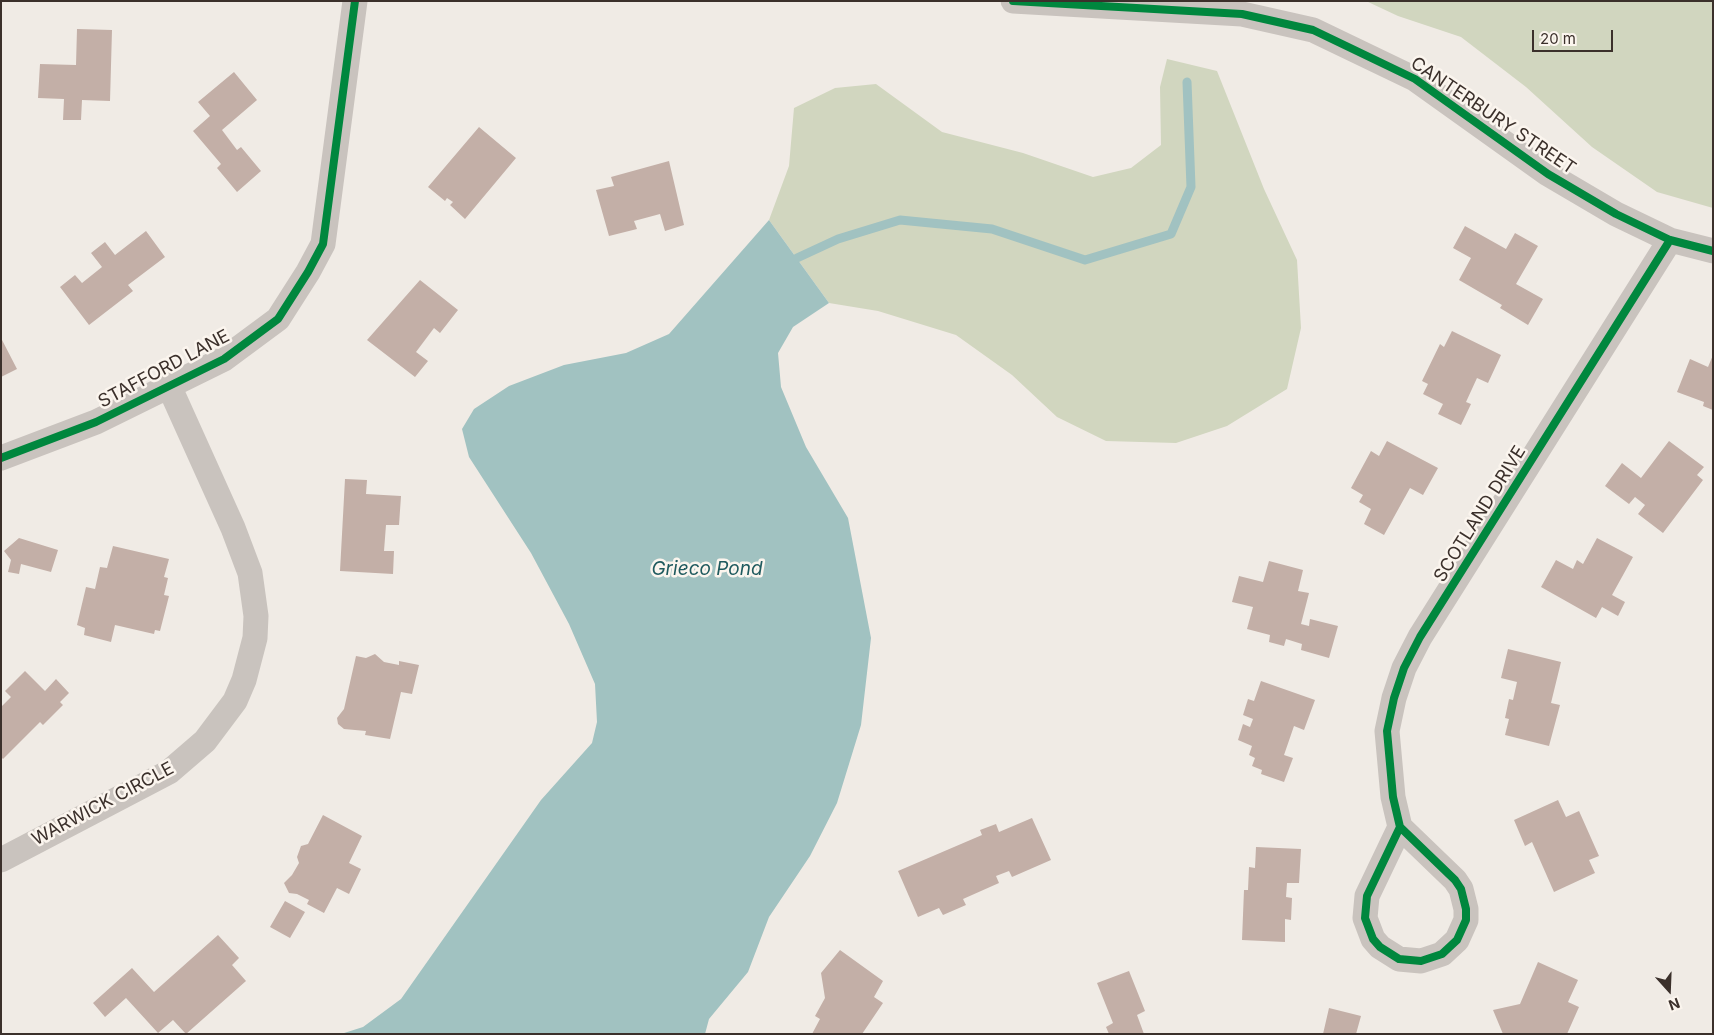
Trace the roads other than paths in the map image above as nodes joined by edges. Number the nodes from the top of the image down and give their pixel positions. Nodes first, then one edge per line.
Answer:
1 (355, 1) edge
2 (1013, 1) edge
3 (1670, 240) junction
4 (1713, 250) edge
5 (169, 386) junction
6 (1, 458) edge
7 (1400, 827) junction
8 (1, 860) edge

1 - 5 street, STAFFORD LANE
2 - 3 street, CANTERBURY STREET
3 - 4 street, CANTERBURY STREET
3 - 7 street, SCOTLAND DRIVE
5 - 6 street, STAFFORD LANE
5 - 8 street, WARWICK CIRCLE
7 - 7 street

